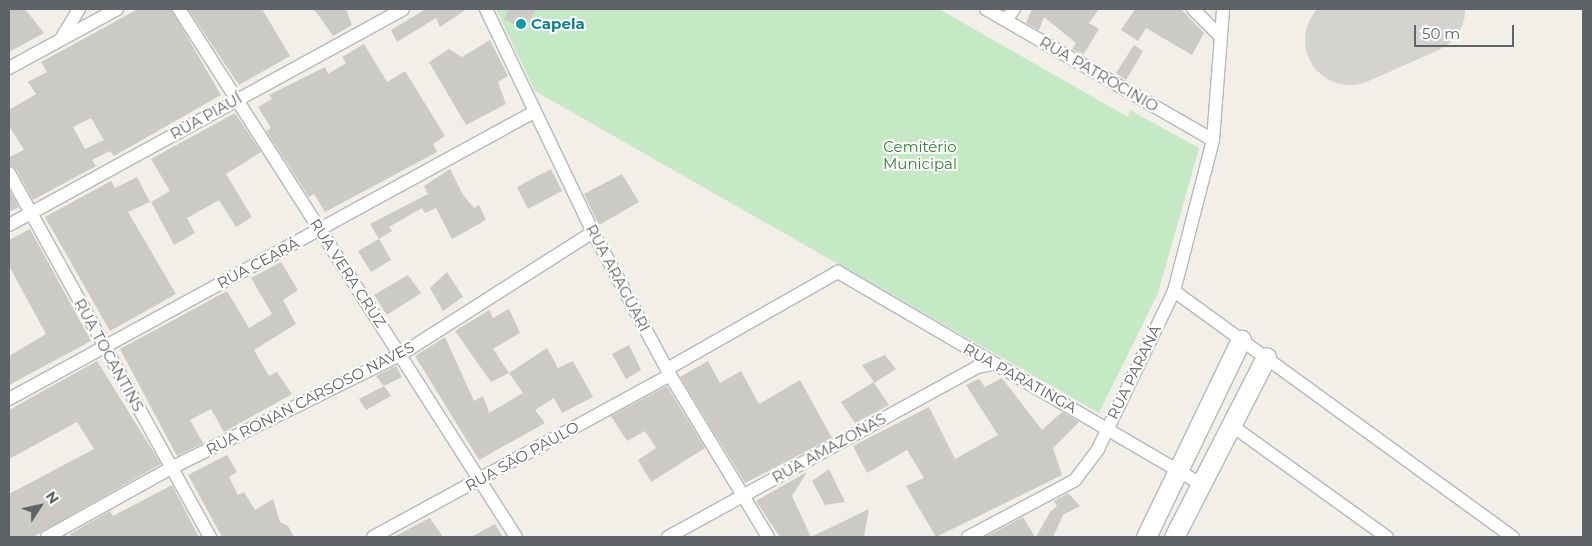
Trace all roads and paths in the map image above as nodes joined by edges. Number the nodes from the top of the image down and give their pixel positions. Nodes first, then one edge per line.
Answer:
1 (79, 9) edge
2 (117, 9) edge
3 (179, 9) edge
4 (403, 9) edge
5 (486, 9) edge
6 (986, 9) edge
7 (1014, 9) edge
8 (1193, 9) edge
9 (1223, 9) edge
10 (1006, 20) junction
11 (1220, 36) junction
12 (61, 40) junction
13 (9, 68) edge
14 (237, 99) junction
15 (534, 112) junction
16 (1213, 140) junction
17 (9, 173) edge
18 (32, 212) junction
19 (9, 225) edge
20 (320, 229) junction
21 (592, 232) junction
22 (838, 272) joint
23 (1174, 291) junction
24 (1241, 340) junction
25 (103, 347) junction
26 (400, 355) junction
27 (1266, 357) junction
28 (992, 364) junction
29 (668, 372) junction
30 (9, 399) edge
31 (1231, 425) junction
32 (1108, 427) junction
33 (171, 468) junction
34 (1180, 471) junction
35 (479, 480) junction
36 (1201, 484) junction
37 (742, 496) junction
38 (47, 537) edge
39 (210, 537) edge
40 (373, 537) edge
41 (516, 537) edge
42 (668, 537) edge
43 (768, 537) edge
44 (968, 537) edge
45 (1146, 537) edge
46 (1175, 537) edge
47 (1387, 537) edge
48 (1513, 537) edge

1 - 12 street
2 - 12 street
3 - 14 street, RUA VERA CRUZ
4 - 14 street, RUA PIAUÍ
5 - 15 street, RUA ARAGUARI
6 - 10 street, RUA PATROCINIO
7 - 10 street
8 - 11 street
9 - 11 street, RUA PARANÁ
10 - 16 street, RUA PATROCINIO
11 - 16 street, RUA PARANÁ
12 - 13 street
14 - 18 street, RUA PIAUÍ
14 - 20 street, RUA VERA CRUZ
15 - 20 street, RUA CEARÁ
15 - 21 street, RUA ARAGUARI
16 - 23 street, RUA PARANÁ
17 - 18 street, RUA TOCANTINS
18 - 19 street, RUA PIAUÍ
18 - 25 street, RUA TOCANTINS
20 - 25 street, RUA CEARÁ
20 - 26 street, RUA VERA CRUZ
21 - 26 street, RUA RONAN CARSOSO NAVES
21 - 29 street, RUA ARAGUARI
22 - 28 street, RUA PARATINGA
22 - 29 street, RUA SÃO PAULO
23 - 24 street
23 - 32 street, RUA PARANÁ
24 - 27 street
24 - 34 street
25 - 30 street, RUA CEARÁ
25 - 33 street, RUA TOCANTINS
26 - 33 street, RUA RONAN CARSOSO NAVES
26 - 35 street, RUA VERA CRUZ
27 - 31 street
27 - 48 street
28 - 32 street, RUA PARATINGA
28 - 37 street, RUA AMAZONAS
29 - 35 street, RUA SÃO PAULO
29 - 37 street, RUA ARAGUARI
31 - 36 street
31 - 47 street
32 - 34 street, RUA PARATINGA
32 - 44 street, RUA PARANÁ
33 - 38 street, RUA RONAN CARSOSO NAVES
33 - 39 street, RUA TOCANTINS
34 - 36 street, RUA PARATINGA
34 - 45 street
35 - 40 street, RUA SÃO PAULO
35 - 41 street, RUA VERA CRUZ
36 - 46 street
37 - 42 street, RUA AMAZONAS
37 - 43 street, RUA ARAGUARI

